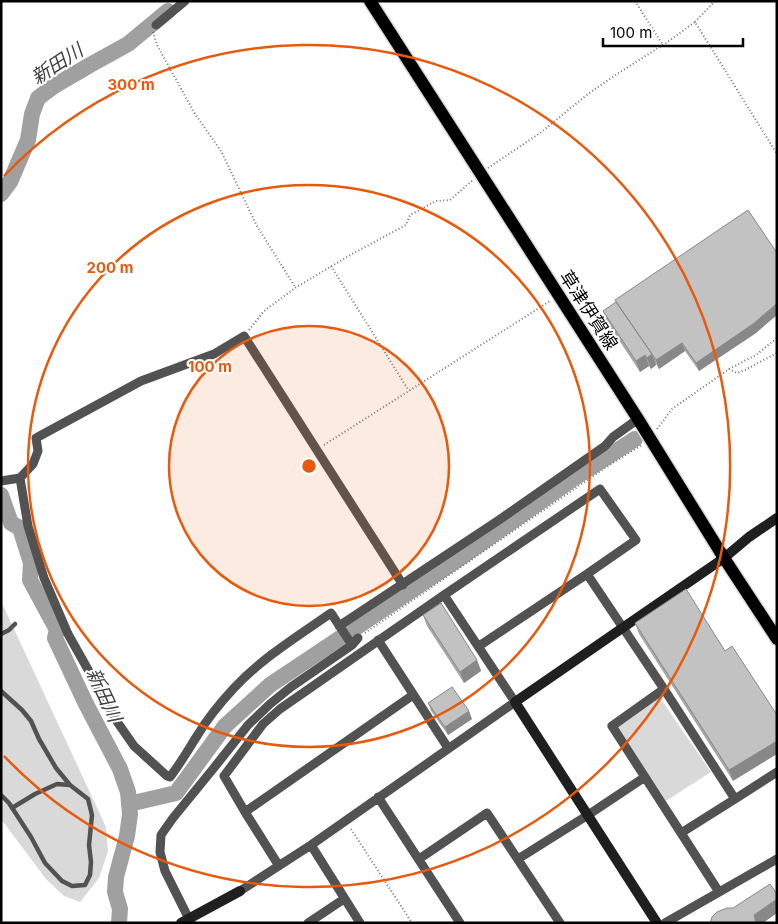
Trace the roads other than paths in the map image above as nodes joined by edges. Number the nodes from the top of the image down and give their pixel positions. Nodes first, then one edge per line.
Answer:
1 (185, 1) edge
2 (370, 1) edge
3 (156, 25) road end
4 (639, 421) junction
5 (20, 478) junction
6 (1, 481) edge
7 (777, 518) edge
8 (724, 558) junction
9 (587, 574) junction
10 (403, 585) junction
11 (444, 595) junction
12 (15, 624) dead end
13 (623, 626) junction
14 (340, 627) junction
15 (1, 634) edge
16 (777, 639) edge
17 (378, 640) junction
18 (478, 646) junction
19 (664, 689) junction
20 (1, 691) edge
21 (414, 695) junction
22 (515, 702) junction
23 (448, 748) junction
24 (777, 772) edge
25 (645, 777) junction
26 (70, 785) junction
27 (1, 795) edge
28 (378, 797) junction
29 (735, 799) junction
30 (12, 808) junction
31 (245, 812) junction
32 (588, 816) junction
33 (681, 833) junction
34 (310, 845) junction
35 (419, 859) junction
36 (777, 859) edge
37 (518, 860) junction
38 (279, 866) junction
39 (240, 891) joint
40 (719, 892) junction
41 (344, 899) junction
42 (187, 921) edge
43 (308, 923) edge
44 (360, 923) edge
45 (460, 923) edge
46 (560, 923) edge
47 (657, 923) edge
48 (665, 923) edge

1 - 3 street
2 - 4 main road, 草津伊賀線
4 - 8 main road, 草津伊賀線
4 - 10 street
5 - 6 street
5 - 10 street
5 - 14 street
7 - 8 street
8 - 13 street
8 - 16 main road, 草津伊賀線
9 - 11 street
9 - 13 street
9 - 18 street
10 - 14 street
11 - 17 street
11 - 18 street
12 - 15 lane
13 - 19 street
13 - 22 street
14 - 42 street
17 - 21 street
17 - 31 street
18 - 22 street
19 - 25 street
19 - 29 street
20 - 26 lane
21 - 23 street
21 - 31 street
22 - 23 street
22 - 32 street
23 - 28 street
24 - 29 street
25 - 32 street
25 - 33 street
26 - 30 lane
26 - 30 lane
27 - 30 lane
28 - 34 street
28 - 35 street
29 - 33 street
31 - 38 street
32 - 37 street
32 - 47 street
33 - 40 street
34 - 38 street
34 - 41 street
35 - 37 street
35 - 45 street
36 - 40 street
37 - 46 street
38 - 39 street
39 - 42 street
40 - 48 street
41 - 43 street
41 - 44 street

